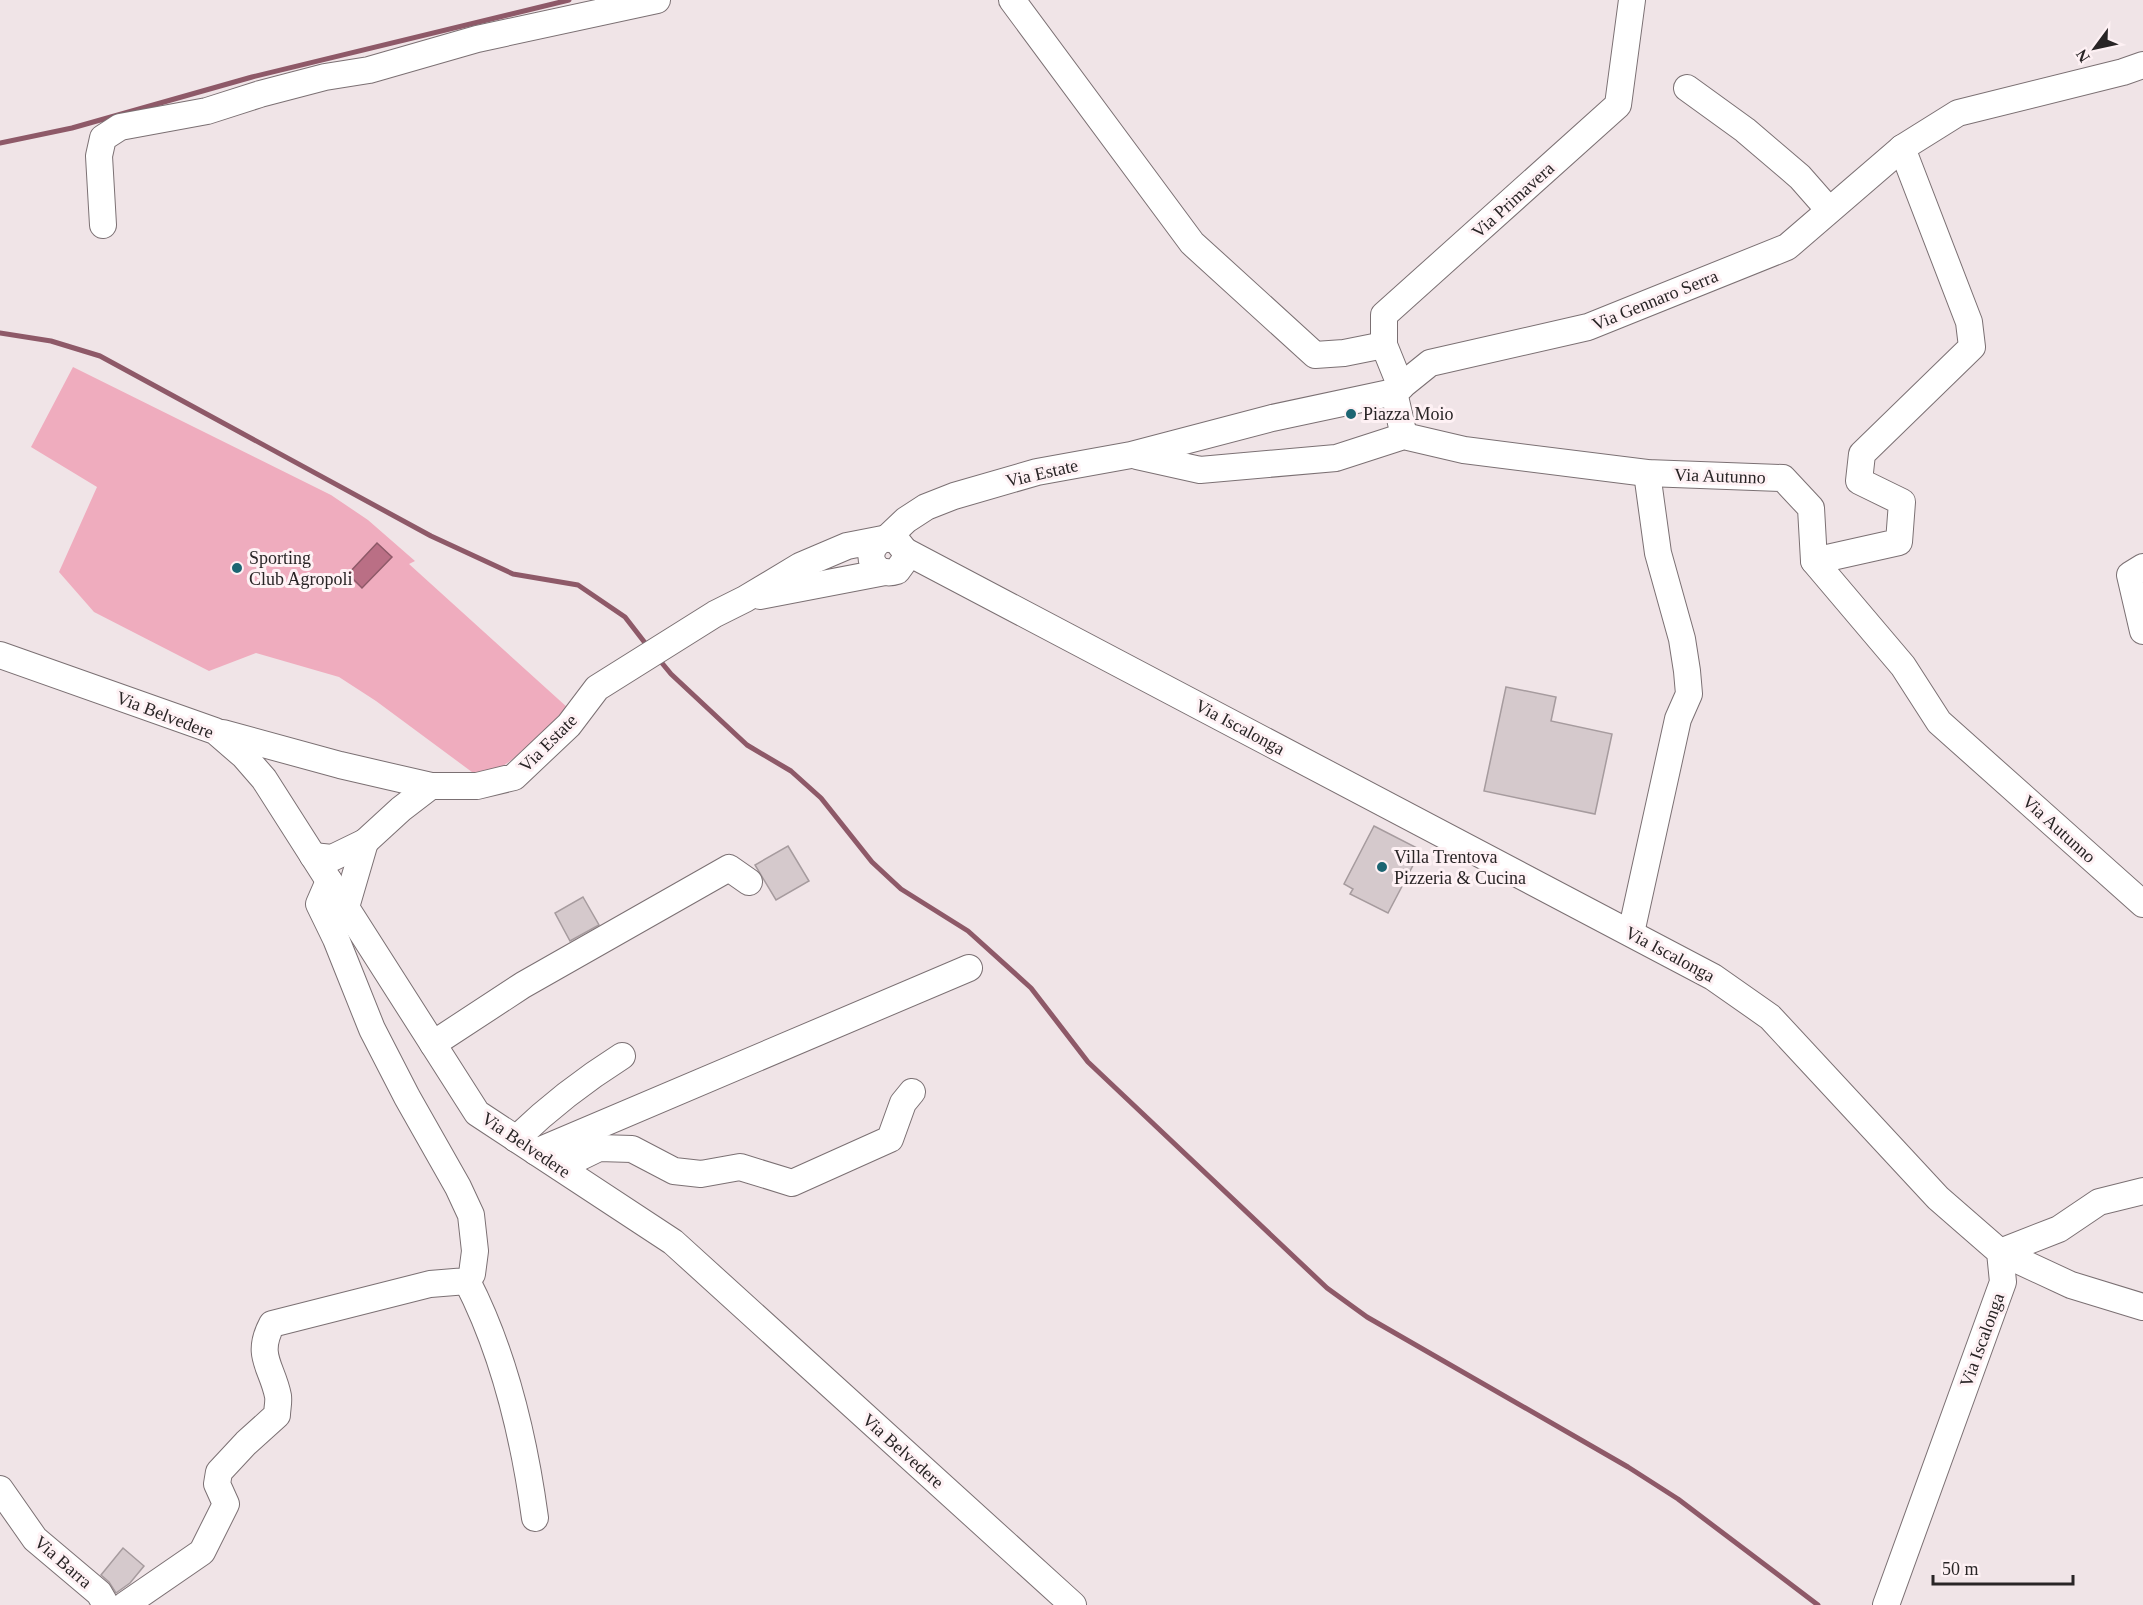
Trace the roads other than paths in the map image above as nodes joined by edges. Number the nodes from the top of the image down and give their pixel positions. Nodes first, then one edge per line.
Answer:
1 (657, 0) edge
2 (1012, 0) edge
3 (1632, 0) edge
4 (2143, 65) edge
5 (1687, 88) dead end
6 (1902, 148) junction
7 (1829, 210) junction
8 (103, 225) dead end
9 (1384, 345) junction
10 (1398, 389) junction
11 (1404, 436) junction
12 (1131, 455) junction
13 (1647, 473) junction
14 (893, 553) junction
15 (1814, 561) junction
16 (2143, 567) edge
17 (745, 599) junction
18 (2143, 631) edge
19 (2, 664) edge
20 (215, 731) junction
21 (431, 786) junction
22 (365, 842) junction
23 (313, 856) junction
24 (329, 881) junction
25 (749, 882) dead end
26 (2143, 904) edge
27 (346, 907) junction
28 (1631, 933) junction
29 (969, 968) dead end
30 (433, 1044) junction
31 (622, 1056) dead end
32 (912, 1092) dead end
33 (526, 1145) junction
34 (560, 1167) junction
35 (2143, 1191) edge
36 (2000, 1252) junction
37 (467, 1281) junction
38 (2143, 1307) edge
39 (0, 1489) edge
40 (535, 1518) dead end
41 (106, 1605) edge
42 (125, 1605) edge
43 (1073, 1605) edge
44 (1886, 1605) edge

1 - 8 street
2 - 9 street
3 - 9 street, Via Primavera
4 - 6 street, Via Gennaro Serra
5 - 7 street
6 - 7 street, Via Gennaro Serra
6 - 15 street
7 - 10 street, Via Gennaro Serra
9 - 10 street, Via Primavera
10 - 11 street
10 - 12 street, Via Gennaro Serra
11 - 12 street
11 - 13 street, Via Autunno
12 - 14 street, Via Estate
13 - 15 street, Via Autunno
13 - 28 street
14 - 17 street, Via Estate
14 - 17 street, Via Estate
14 - 28 street, Via Iscalonga
15 - 26 street, Via Autunno
16 - 18 street
17 - 21 street, Via Estate
19 - 20 street, Via Belvedere
20 - 21 street, Via Estate
20 - 23 street, Via Belvedere
21 - 22 street
22 - 23 street
22 - 27 street
23 - 24 street, Via Belvedere
24 - 27 street, Via Belvedere
24 - 37 street
25 - 30 street
27 - 30 street, Via Belvedere
28 - 36 street, Via Iscalonga
29 - 33 street
30 - 33 street, Via Belvedere
31 - 33 street
32 - 34 street
33 - 34 street, Via Belvedere
34 - 43 street, Via Belvedere
35 - 36 street
36 - 38 street
36 - 44 street, Via Iscalonga
37 - 40 street
37 - 42 street
39 - 41 street, Via Barra

